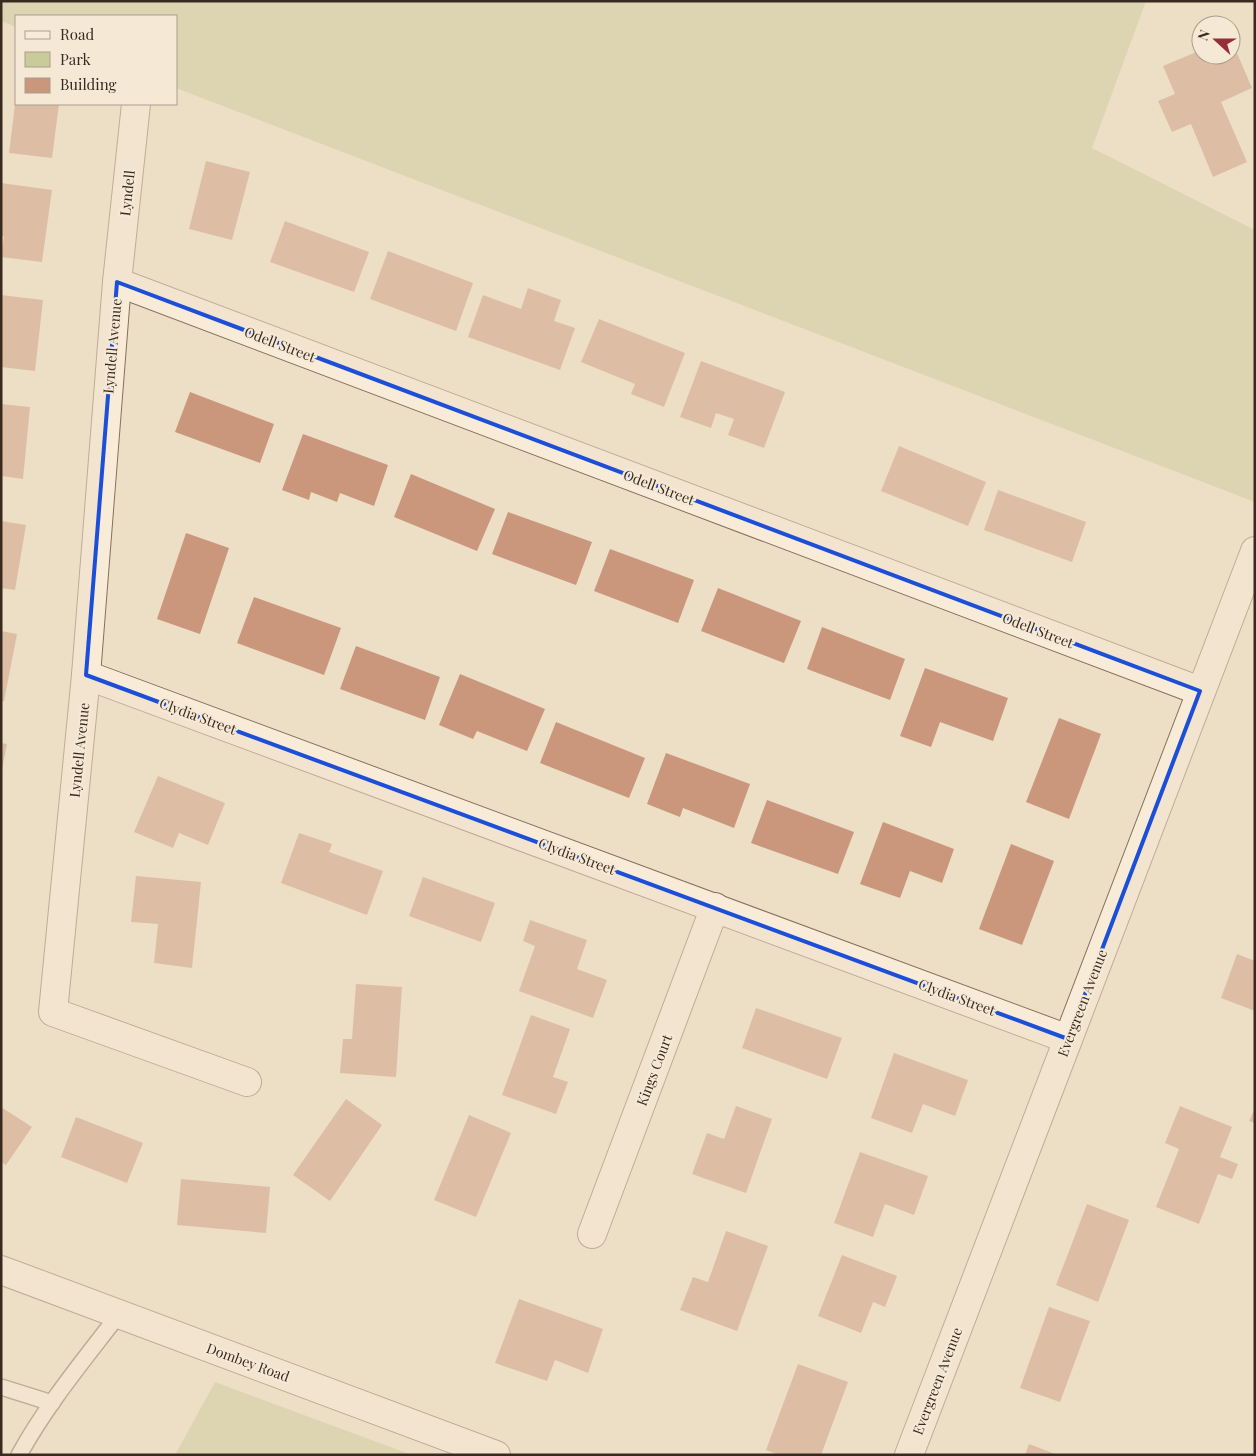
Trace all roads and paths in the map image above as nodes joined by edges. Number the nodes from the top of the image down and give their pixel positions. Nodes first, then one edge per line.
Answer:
1 (136, 105) edge
2 (118, 282) junction
3 (1255, 551) edge
4 (86, 674) junction
5 (1200, 691) junction
6 (715, 907) junction
7 (1068, 1039) junction
8 (247, 1082) dead end
9 (592, 1234) dead end
10 (1, 1270) edge
11 (119, 1314) junction
12 (1, 1387) edge
13 (52, 1403) junction
14 (19, 1455) edge
15 (496, 1455) edge
16 (909, 1455) edge

1 - 2 street, Lyndell
2 - 4 street, Lyndell Avenue
2 - 5 street, Odell Street
3 - 5 street, Evergreen Avenue
4 - 6 street, Clydia Street
4 - 8 street, Lyndell Avenue
5 - 7 street, Evergreen Avenue
6 - 7 street, Clydia Street
6 - 9 street, Kings Court
7 - 16 street, Evergreen Avenue
10 - 11 street, Dombey Road
11 - 13 lane
11 - 15 street, Dombey Road
12 - 13 lane
13 - 14 lane

